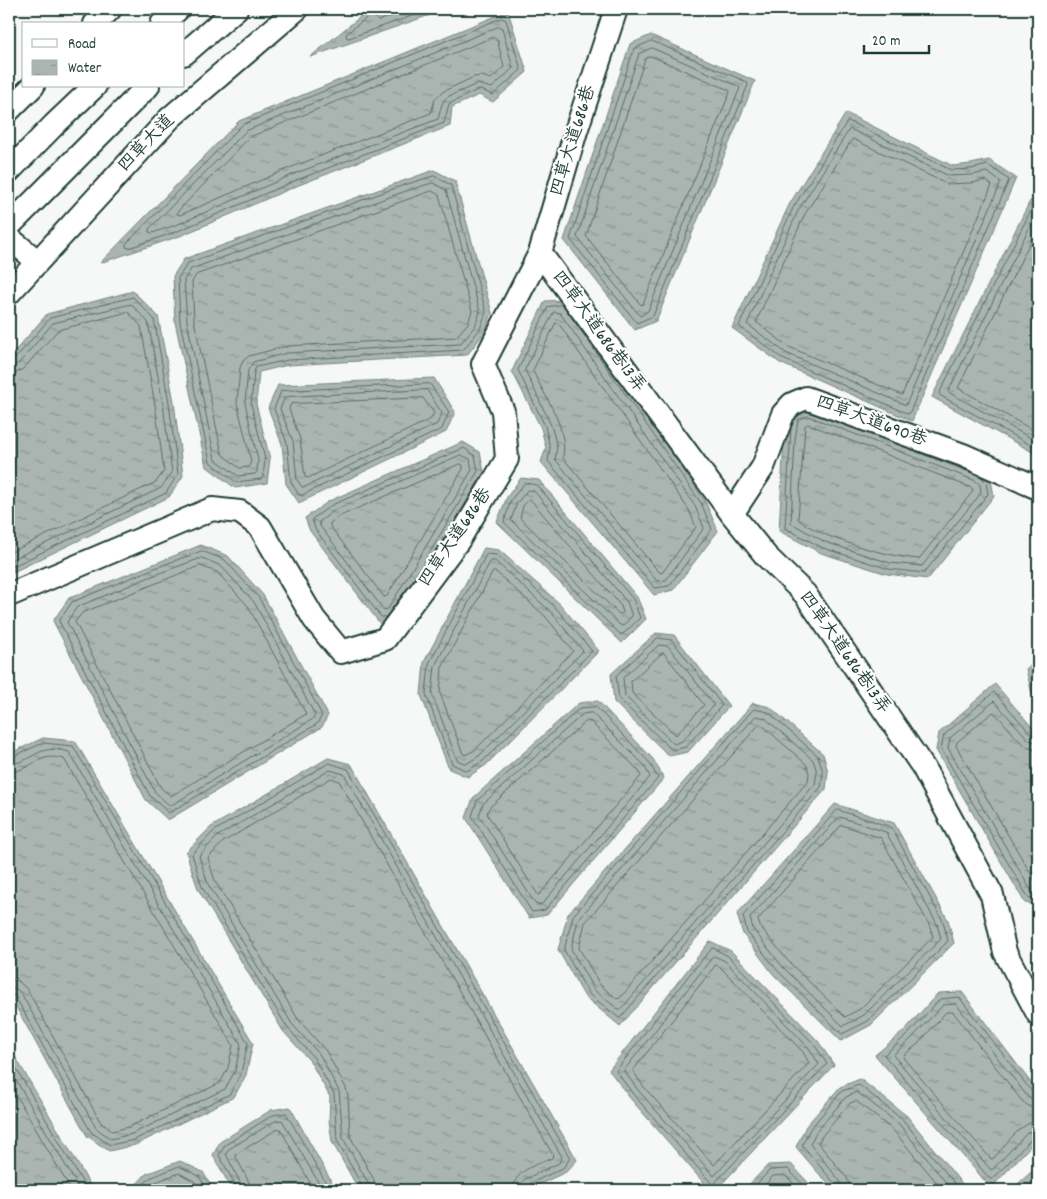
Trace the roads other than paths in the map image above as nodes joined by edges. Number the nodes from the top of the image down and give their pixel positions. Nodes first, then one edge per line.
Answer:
1 (110, 9) edge
2 (178, 9) edge
3 (236, 9) edge
4 (297, 9) edge
5 (616, 9) edge
6 (97, 22) edge
7 (164, 22) edge
8 (185, 53) edge
9 (31, 88) edge
10 (93, 88) edge
11 (146, 88) edge
12 (9, 110) edge
13 (9, 171) edge
14 (9, 226) edge
15 (9, 238) edge
16 (540, 253) junction
17 (37, 261) junction
18 (9, 293) edge
19 (1038, 488) edge
20 (732, 514) junction
21 (18, 592) edge
22 (1038, 1014) edge

1 - 6 street
2 - 7 street
3 - 8 street
4 - 17 street, 四草大道
5 - 16 street, 四草大道686巷
9 - 12 street
10 - 13 street
11 - 14 street
15 - 17 street
16 - 20 street, 四草大道686巷13弄
16 - 21 street, 四草大道686巷
17 - 18 street, 四草大道
19 - 20 street, 四草大道690巷
20 - 22 street, 四草大道686巷13弄

